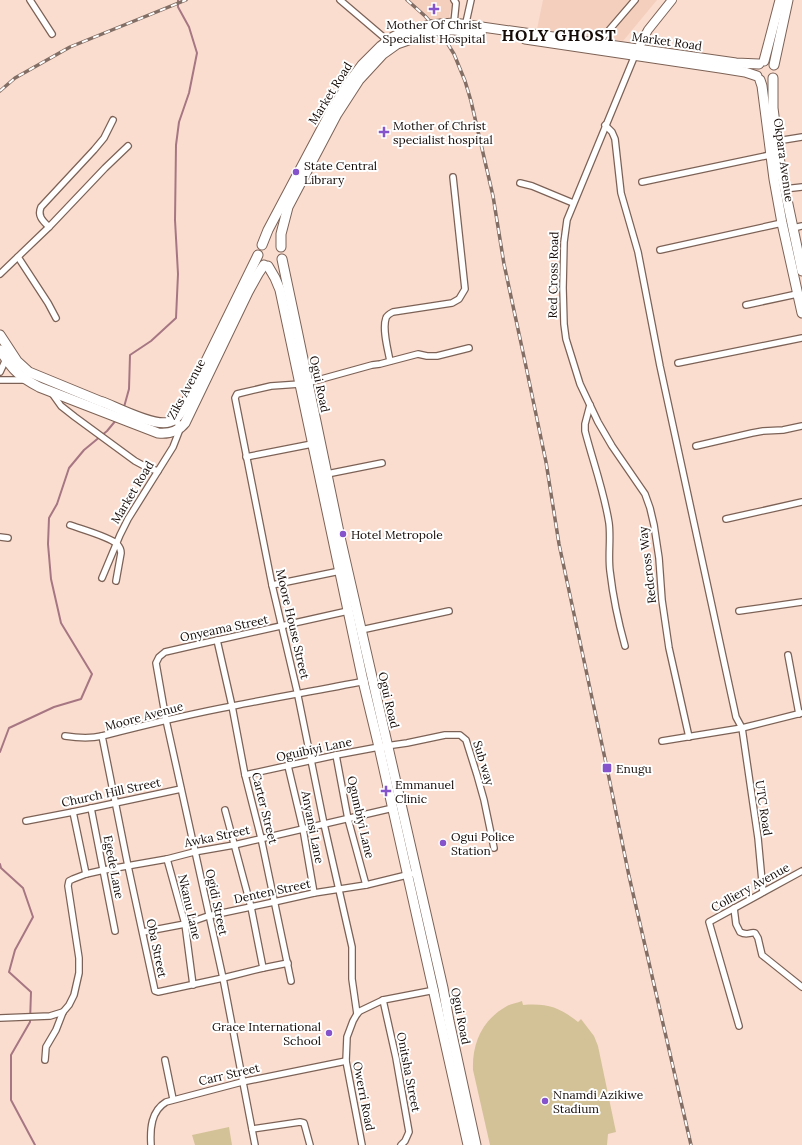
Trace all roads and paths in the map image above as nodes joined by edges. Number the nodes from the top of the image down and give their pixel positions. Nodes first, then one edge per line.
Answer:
1 (30, 0) edge
2 (340, 0) edge
3 (454, 0) edge
4 (471, 0) edge
5 (635, 0) edge
6 (672, 0) edge
7 (780, 0) edge
8 (788, 0) edge
9 (454, 23) junction
10 (443, 27) junction
11 (432, 28) junction
12 (465, 28) junction
13 (52, 34) dead end
14 (387, 40) junction
15 (598, 43) junction
16 (636, 52) junction
17 (761, 62) junction
18 (774, 65) junction
19 (758, 78) junction
20 (773, 78) junction
21 (113, 120) dead end
22 (605, 125) junction
23 (802, 137) edge
24 (777, 141) junction
25 (128, 146) dead end
26 (770, 155) junction
27 (453, 177) dead end
28 (778, 178) junction
29 (642, 182) dead end
30 (520, 183) dead end
31 (802, 187) edge
32 (784, 189) junction
33 (573, 203) junction
34 (782, 223) junction
35 (49, 227) junction
36 (797, 227) edge
37 (262, 245) junction
38 (281, 247) junction
39 (660, 250) dead end
40 (258, 256) junction
41 (18, 257) junction
42 (282, 259) junction
43 (266, 265) junction
44 (802, 271) edge
45 (0, 274) edge
46 (797, 294) junction
47 (746, 305) dead end
48 (802, 313) edge
49 (56, 318) dead end
50 (0, 335) edge
51 (802, 338) edge
52 (469, 348) dead end
53 (0, 350) edge
54 (6, 359) junction
55 (390, 361) junction
56 (678, 363) dead end
57 (0, 372) edge
58 (0, 380) edge
59 (26, 380) junction
60 (304, 383) junction
61 (51, 392) junction
62 (590, 405) junction
63 (176, 419) junction
64 (802, 426) edge
65 (180, 429) junction
66 (312, 444) junction
67 (696, 446) dead end
68 (246, 457) junction
69 (382, 463) dead end
70 (158, 471) junction
71 (327, 474) junction
72 (802, 502) edge
73 (726, 519) dead end
74 (70, 525) dead end
75 (0, 537) edge
76 (8, 538) dead end
77 (116, 543) junction
78 (340, 571) junction
79 (102, 578) dead end
80 (116, 581) dead end
81 (272, 585) junction
82 (802, 602) edge
83 (348, 611) junction
84 (449, 611) dead end
85 (739, 611) dead end
86 (282, 626) junction
87 (361, 630) junction
88 (217, 640) junction
89 (624, 646) dead end
90 (788, 655) dead end
91 (156, 663) joint
92 (368, 680) junction
93 (298, 695) junction
94 (232, 706) junction
95 (801, 713) edge
96 (166, 720) junction
97 (742, 728) junction
98 (65, 736) dead end
99 (102, 736) junction
100 (689, 737) junction
101 (662, 741) dead end
102 (383, 747) junction
103 (336, 755) junction
104 (312, 760) junction
105 (288, 766) junction
106 (245, 775) junction
107 (181, 789) junction
108 (116, 803) junction
109 (91, 808) junction
110 (393, 808) junction
111 (225, 810) dead end
112 (73, 812) junction
113 (348, 819) junction
114 (26, 820) dead end
115 (324, 824) junction
116 (303, 829) junction
117 (261, 838) junction
118 (234, 845) junction
119 (494, 848) dead end
120 (194, 852) junction
121 (167, 859) junction
122 (128, 866) junction
123 (104, 870) junction
124 (802, 871) edge
125 (417, 873) junction
126 (86, 874) junction
127 (407, 875) junction
128 (366, 885) junction
129 (340, 889) junction
130 (763, 892) junction
131 (314, 893) junction
132 (274, 902) junction
133 (251, 907) junction
134 (734, 908) junction
135 (208, 916) junction
136 (185, 924) junction
137 (115, 931) dead end
138 (143, 932) junction
139 (288, 962) junction
140 (263, 968) junction
141 (222, 978) junction
142 (291, 981) dead end
143 (193, 984) junction
144 (802, 987) edge
145 (443, 988) junction
146 (433, 990) junction
147 (383, 1000) junction
148 (63, 1012) junction
149 (357, 1014) junction
150 (0, 1018) edge
151 (739, 1026) dead end
152 (44, 1060) dead end
153 (165, 1060) dead end
154 (346, 1061) junction
155 (242, 1082) junction
156 (172, 1099) junction
157 (252, 1130) junction
158 (151, 1145) edge
159 (255, 1145) edge
160 (310, 1145) edge
161 (362, 1145) edge
162 (401, 1145) edge
163 (468, 1145) edge
164 (476, 1145) edge

1 - 13 street
2 - 14 street
3 - 9 street
4 - 12 street
5 - 15 street
6 - 16 street
7 - 17 main road
8 - 18 main road
9 - 10 main road, Market Road
9 - 12 main road, Market Road
10 - 11 main road, Market Road, bridge
10 - 12 main road, Market Road
11 - 14 main road, Market Road
11 - 38 main road, Market Road
12 - 15 main road, Market Road
12 - 16 main road, Market Road
14 - 37 main road, Market Road
15 - 16 main road, Market Road
16 - 17 main road, Market Road
16 - 19 main road, Market Road
16 - 22 street, Red Cross Road
17 - 18 main road
17 - 19 main road
18 - 20 main road
19 - 20 main road
19 - 26 main road, Okpara Avenue
20 - 24 main road, Okpara Avenue
21 - 35 street
22 - 33 street, Red Cross Road
22 - 97 street, UTC Road
23 - 24 street
24 - 28 main road, Okpara Avenue
25 - 35 street
26 - 28 main road, Okpara Avenue
26 - 29 street
27 - 55 street
28 - 32 main road, Okpara Avenue
28 - 34 main road, Okpara Avenue
30 - 33 street
31 - 32 street
32 - 36 main road, Okpara Avenue
33 - 62 street, Red Cross Road
34 - 39 street
34 - 46 main road, Okpara Avenue
35 - 41 street
36 - 44 main road, Okpara Avenue
37 - 38 main road
37 - 40 main road
38 - 42 main road
40 - 43 main road
40 - 63 main road, Ziks Avenue
41 - 45 street
41 - 49 street
42 - 43 main road
42 - 60 main road, Ogui Road
43 - 60 main road, Ogui Road
43 - 65 main road, Ziks Avenue
46 - 47 street
46 - 48 main road, Okpara Avenue
50 - 63 main road, Ziks Avenue
51 - 56 street
52 - 55 street
53 - 54 main road, Ziks Avenue
54 - 57 street
54 - 59 main road, Ziks Avenue
55 - 60 street
58 - 59 street
59 - 61 main road, Ziks Avenue
60 - 66 main road, Ogui Road
60 - 68 street, Moore House Street
60 - 71 main road, Ogui Road
61 - 65 main road, Ziks Avenue
61 - 70 street
62 - 89 street
62 - 100 street, Redcross Way
63 - 65 street
64 - 67 street
65 - 70 street, Market Road
66 - 68 street
66 - 78 main road, Ogui Road
68 - 81 street, Moore House Street
69 - 71 street
70 - 77 street, Market Road
71 - 87 main road, Ogui Road
72 - 73 street
74 - 77 street
75 - 76 street
77 - 79 street, Market Road
77 - 80 street
78 - 81 street
78 - 83 main road, Ogui Road
81 - 86 street, Moore House Street
82 - 85 street
83 - 86 street, Onyeama Street
83 - 92 main road, Ogui Road
84 - 87 street
86 - 88 street, Onyeama Street
86 - 93 street, Moore House Street
87 - 92 main road, Ogui Road
88 - 91 street, Onyeama Street
88 - 94 street, Carter Street
90 - 95 street
91 - 96 street, Ogidi Street
92 - 93 street
92 - 102 main road, Ogui Road
93 - 94 street
93 - 104 street, Moore House Street
94 - 96 street, Moore Avenue
94 - 106 street, Carter Street
95 - 97 street
96 - 99 street, Moore Avenue
96 - 107 street, Ogidi Street
97 - 100 street
97 - 130 street, UTC Road
98 - 99 street
99 - 108 street, Moore Avenue
100 - 101 street
102 - 103 street, Oguibiyi Lane
102 - 110 main road, Ogui Road
102 - 119 street, Sub way
102 - 125 main road, Ogui Road
103 - 104 street, Oguibiyi Lane
103 - 113 street, Ogumbiyi Lane
104 - 105 street, Oguibiyi Lane
104 - 115 street, Moore House Street
105 - 106 street, Oguibiyi Lane
105 - 116 street, Anyansi Lane
106 - 117 street, Carter Street
107 - 108 street, Church Hill Street
107 - 120 street, Ogidi Street
108 - 109 street, Church Hill Street
108 - 122 street, Moore Avenue
109 - 112 street, Church Hill Street
109 - 123 street, Egede Lane
110 - 113 street, Awka Street
110 - 127 main road, Ogui Road
111 - 118 street
112 - 114 street, Church Hill Street
112 - 126 street
113 - 115 street, Awka Street
113 - 128 street, Ogumbiyi Lane
115 - 116 street, Awka Street
115 - 129 street, Moore House Street
116 - 117 street, Awka Street
116 - 131 street, Anyansi Lane
117 - 118 street, Awka Street
117 - 132 street, Carter Street
118 - 120 street, Awka Street
118 - 133 street
120 - 121 street, Awka Street
120 - 135 street, Ogidi Street
121 - 122 street, Awka Street
121 - 136 street, Nkanu Lane
122 - 123 street, Awka Street
122 - 138 street, Oba Street
123 - 126 street, Awka Street
123 - 137 street, Egede Lane
124 - 130 street, Colliery Avenue
125 - 127 street, Denten Street
125 - 145 main road, Ogui Road
126 - 148 street, Awka Street
127 - 128 street, Denten Street
127 - 146 main road, Ogui Road
128 - 129 street, Denten Street
129 - 131 street, Denten Street
129 - 149 street
130 - 134 street, Colliery Avenue
131 - 132 street, Denten Street
132 - 133 street, Denten Street
132 - 139 street, Carter Street
133 - 135 street, Denten Street
133 - 140 street
134 - 144 street
134 - 151 street, Colliery Avenue
135 - 136 street, Denten Street
135 - 141 street, Ogidi Street
136 - 138 street, Denten Street
136 - 143 street, Nkanu Lane
138 - 143 street, Oba Street
139 - 140 street, Oba Street
139 - 142 street, Carter Street
140 - 141 street, Oba Street
141 - 143 street, Oba Street
141 - 155 street, Ogidi Street
145 - 146 street
145 - 164 main road, Ogui Road
146 - 147 street
146 - 163 main road, Ogui Road
147 - 149 street
147 - 162 street, Onitsha Street
148 - 150 street
148 - 152 street
149 - 154 street, Owerri Road
153 - 156 street
154 - 155 street, Carr Street
154 - 161 street, Owerri Road
155 - 156 street, Carr Street
155 - 157 street, Ogidi Street
156 - 158 street, Carr Street
157 - 159 street, Ogidi Street
157 - 160 street

